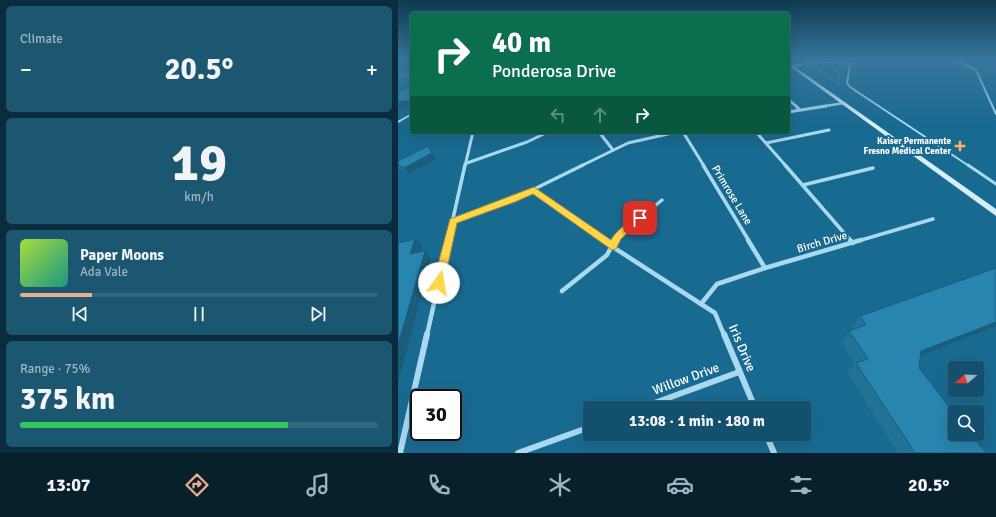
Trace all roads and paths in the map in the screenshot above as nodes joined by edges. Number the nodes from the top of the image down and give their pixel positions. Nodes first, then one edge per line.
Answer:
1 (812, 80) edge
2 (833, 80) edge
3 (839, 80) edge
4 (847, 80) edge
5 (981, 80) edge
6 (790, 101) edge
7 (844, 103) junction
8 (800, 110) junction
9 (790, 112) edge
10 (996, 114) edge
11 (410, 115) edge
12 (398, 122) edge
13 (829, 130) dead end
14 (473, 134) edge
15 (544, 134) edge
16 (601, 134) edge
17 (668, 134) edge
18 (684, 134) edge
19 (758, 134) edge
20 (766, 143) junction
21 (613, 150) junction
22 (467, 163) junction
23 (873, 168) dead end
24 (996, 184) edge
25 (803, 185) junction
26 (534, 190) junction
27 (662, 200) dead end
28 (996, 213) edge
29 (933, 220) dead end
30 (453, 221) junction
31 (853, 243) junction
32 (612, 247) junction
33 (766, 268) junction
34 (562, 291) dead end
35 (701, 304) junction
36 (739, 372) junction
37 (660, 401) edge
38 (752, 401) edge
39 (583, 430) edge
40 (769, 441) edge
41 (400, 453) edge
42 (518, 453) edge
43 (774, 453) edge

1 - 7 main road
2 - 3 path
4 - 24 lane
5 - 10 lane
6 - 8 street
7 - 8 street
7 - 28 main road
8 - 9 street
11 - 12 lane
13 - 20 street
14 - 22 street
15 - 22 street
16 - 21 street
17 - 21 street
18 - 33 street, Primrose Lane
19 - 20 street
20 - 25 street
21 - 26 street
22 - 30 street
23 - 25 street
25 - 31 street
26 - 30 street
26 - 32 street, Iris Drive
27 - 32 street
29 - 31 street, Birch Drive
30 - 41 street
31 - 33 street, Birch Drive
32 - 34 street
32 - 35 street, Iris Drive
33 - 35 street, Birch Drive
35 - 36 street, Iris Drive
36 - 37 street, Willow Drive
36 - 38 street, Iris Drive
39 - 42 street
40 - 43 street

